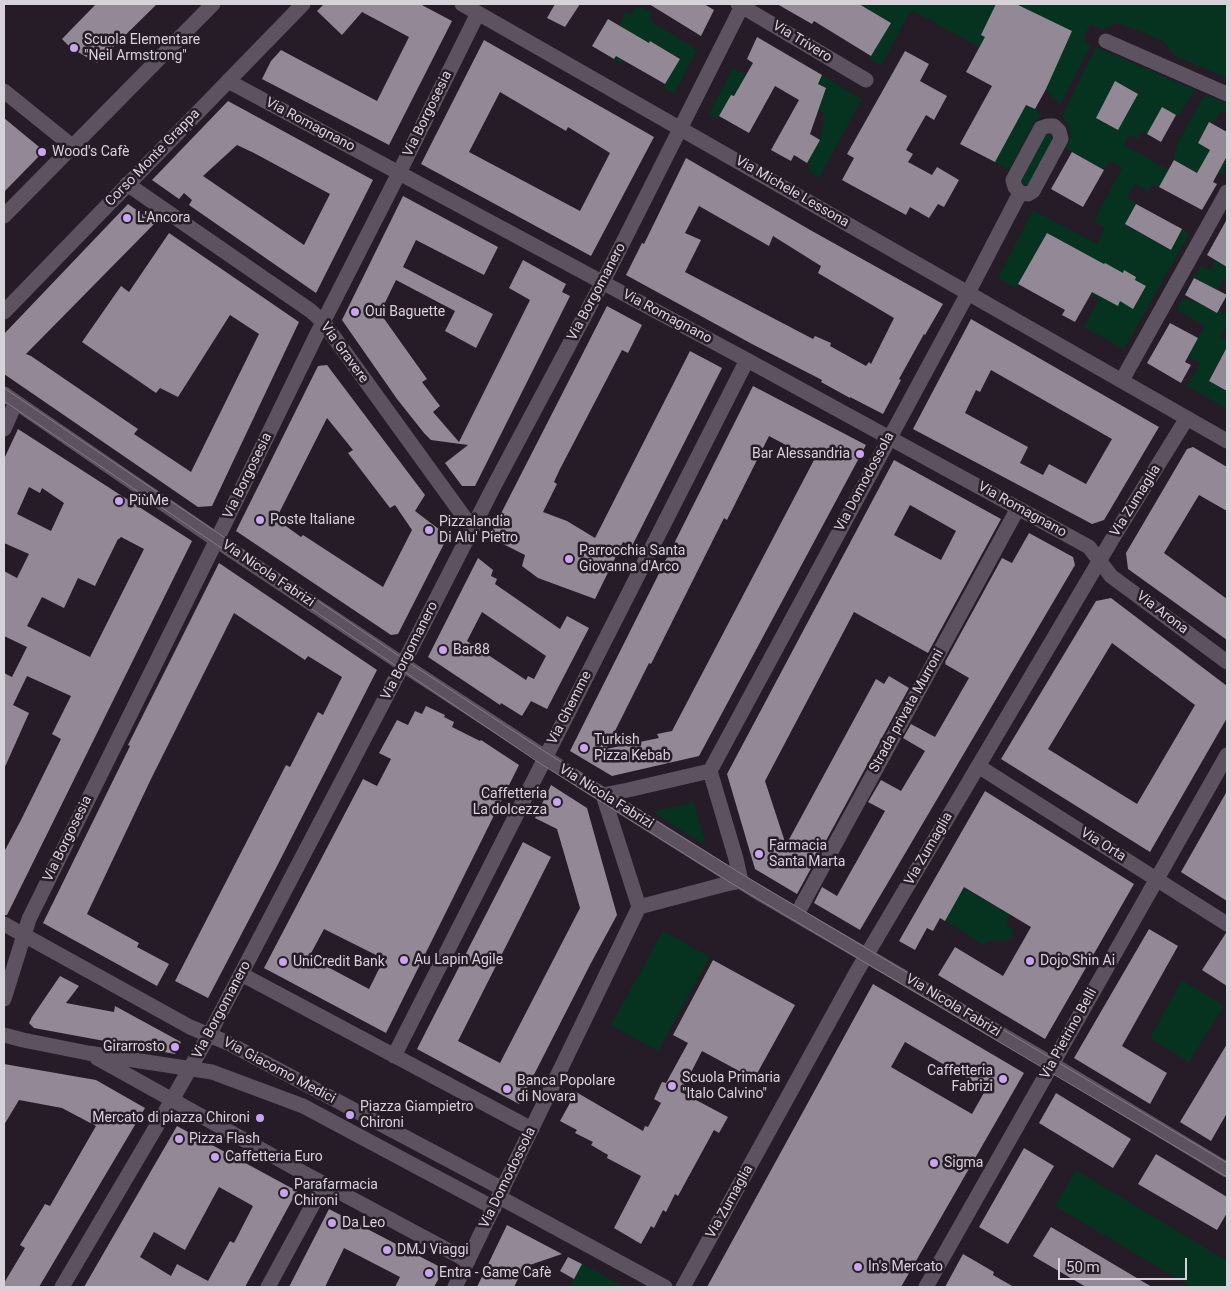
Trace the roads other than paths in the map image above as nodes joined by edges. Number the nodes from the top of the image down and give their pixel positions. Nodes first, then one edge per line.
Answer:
1 (213, 4) edge
2 (303, 4) edge
3 (462, 4) edge
4 (740, 5) edge
5 (478, 13) junction
6 (1106, 41) dead end
7 (866, 80) dead end
8 (228, 81) junction
9 (4, 91) edge
10 (1227, 94) edge
11 (681, 128) junction
12 (72, 146) junction
13 (399, 173) junction
14 (127, 184) junction
15 (1227, 192) edge
16 (1020, 194) dead end
17 (4, 216) edge
18 (602, 282) junction
19 (968, 293) junction
20 (4, 312) edge
21 (323, 322) junction
22 (747, 360) junction
23 (1122, 380) junction
24 (10, 398) edge
25 (1186, 418) junction
26 (4, 429) edge
27 (889, 438) junction
28 (1227, 441) edge
29 (1018, 508) junction
30 (472, 528) junction
31 (216, 540) junction
32 (1100, 560) junction
33 (1227, 662) edge
34 (403, 664) junction
35 (1227, 755) edge
36 (544, 758) junction
37 (978, 766) junction
38 (710, 771) junction
39 (603, 795) junction
40 (1156, 879) junction
41 (741, 882) junction
42 (639, 907) junction
43 (797, 914) junction
44 (4, 924) edge
45 (1227, 924) edge
46 (24, 935) junction
47 (867, 956) junction
48 (241, 974) junction
49 (4, 999) edge
50 (4, 1035) edge
51 (209, 1035) junction
52 (88, 1053) junction
53 (394, 1056) junction
54 (1052, 1064) junction
55 (190, 1068) junction
56 (172, 1100) junction
57 (532, 1129) junction
58 (1227, 1170) edge
59 (324, 1184) junction
60 (498, 1198) junction
61 (468, 1261) junction
62 (62, 1287) edge
63 (268, 1287) edge
64 (456, 1287) edge
65 (665, 1287) edge
66 (683, 1287) edge
67 (926, 1287) edge

1 - 12 street
2 - 8 street, Corso Monte Grappa
3 - 5 street, Via Michele Lessona
4 - 7 street, Via Trivero
4 - 11 street, Via Borgomanero
5 - 11 street, Via Michele Lessona
5 - 13 street, Via Borgosesia
6 - 10 street
8 - 13 street, Via Romagnano
8 - 14 street, Corso Monte Grappa
9 - 12 street
11 - 18 street, Via Borgomanero
11 - 19 street, Via Michele Lessona
12 - 17 street
13 - 18 street, Via Romagnano
13 - 21 street, Via Borgosesia
14 - 20 street, Corso Monte Grappa
14 - 21 street, Via Gravere
15 - 23 street
16 - 19 street, Via Domodossola
18 - 22 street, Via Romagnano
18 - 30 street, Via Borgomanero
19 - 23 street, Via Michele Lessona
19 - 27 street, Via Domodossola
21 - 30 street, Via Gravere
21 - 31 street, Via Borgosesia
22 - 27 street, Via Romagnano
22 - 36 street, Via Ghemme
23 - 25 street, Via Michele Lessona
24 - 26 street
24 - 31 street, Via Nicola Fabrizi
25 - 28 street, Via Michele Lessona
25 - 32 street, Via Zumaglia
27 - 29 street, Via Romagnano
27 - 38 street, Via Domodossola
29 - 32 street, Via Romagnano
29 - 43 street, Strada privata Murroni
30 - 34 street, Via Borgomanero
31 - 34 street, Via Nicola Fabrizi
31 - 46 street, Via Borgosesia
32 - 33 street, Via Arona
32 - 37 street, Via Zumaglia
34 - 36 street, Via Nicola Fabrizi
34 - 48 street, Via Borgomanero
35 - 40 street, Via Pietrino Belli
36 - 39 street, Via Nicola Fabrizi
36 - 53 street, Via Ghemme
37 - 40 street, Via Orta
37 - 47 street, Via Zumaglia
38 - 39 street
38 - 41 street
39 - 41 street, Via Nicola Fabrizi
39 - 42 street
40 - 45 street, Via Orta
40 - 54 street, Via Pietrino Belli
41 - 42 street
41 - 43 street, Via Nicola Fabrizi
42 - 57 street, Via Domodossola
43 - 47 street, Via Nicola Fabrizi
44 - 46 street, Via Giacomo Medici
46 - 49 street, Via Borgosesia
46 - 51 street, Via Giacomo Medici
47 - 54 street, Via Nicola Fabrizi
47 - 66 street, Via Zumaglia
48 - 51 street, Via Borgomanero
48 - 53 street
50 - 52 street
51 - 55 street, Via Borgomanero
51 - 60 street, Via Giacomo Medici
52 - 55 street, Via Giacomo Medici
52 - 56 street
53 - 57 street
54 - 58 street, Via Nicola Fabrizi
54 - 67 street, Via Pietrino Belli
55 - 56 street, Via Borgomanero
55 - 60 street, Via Giacomo Medici
56 - 59 street
56 - 62 street, Via Borgomanero
57 - 60 street, Via Domodossola
59 - 61 street
59 - 63 street
60 - 61 street, Via Domodossola
60 - 65 street, Via Giacomo Medici
61 - 64 street, Via Domodossola

